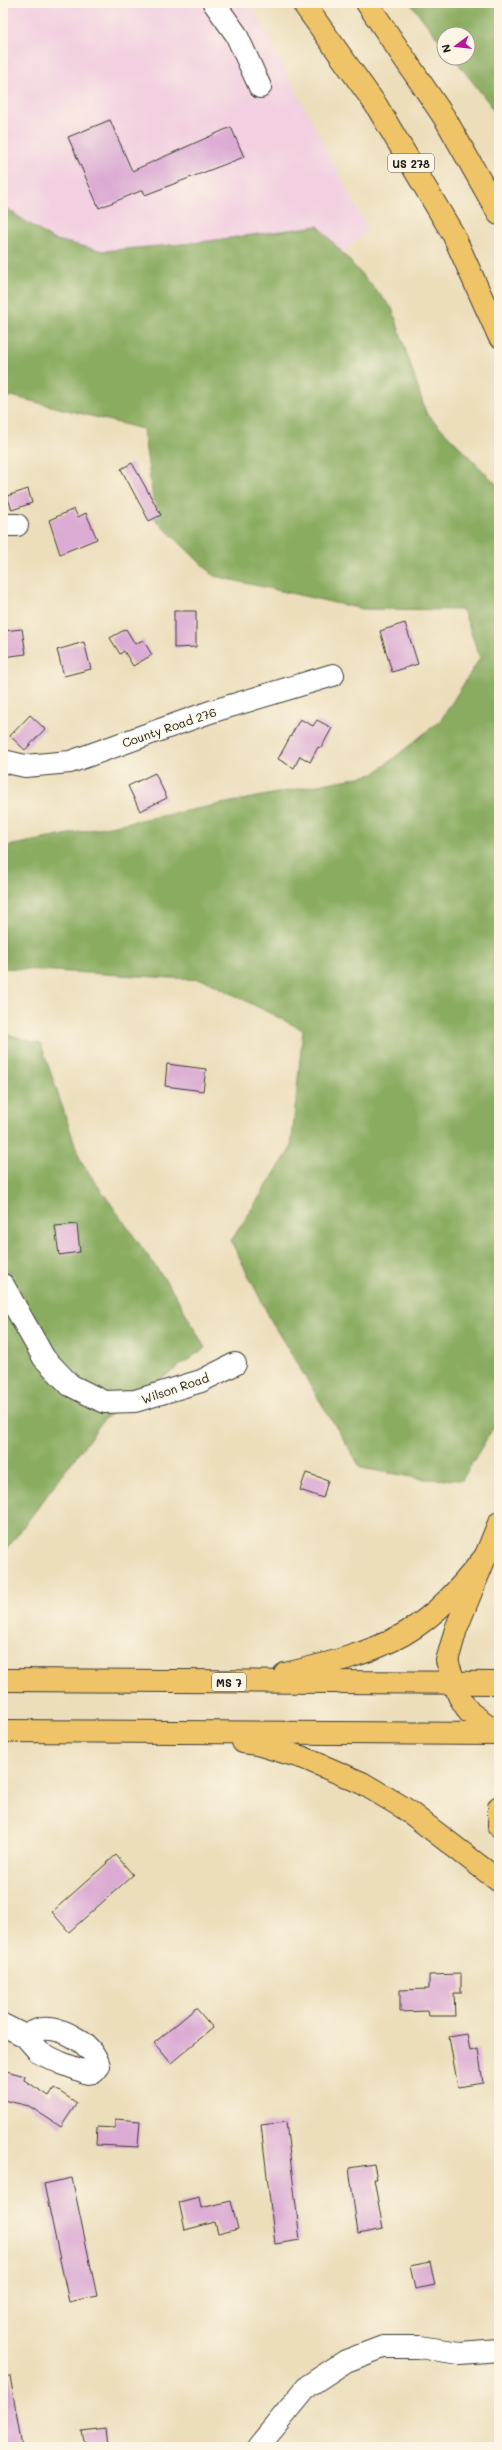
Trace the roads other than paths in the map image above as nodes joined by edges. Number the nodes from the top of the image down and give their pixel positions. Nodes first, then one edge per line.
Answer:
1 (214, 3) edge
2 (303, 3) edge
3 (367, 3) edge
4 (260, 88) dead end
5 (499, 214) edge
6 (499, 336) edge
7 (333, 675) dead end
8 (3, 761) edge
9 (3, 1285) edge
10 (235, 1364) dead end
11 (499, 1523) edge
12 (484, 1558) junction
13 (3, 1680) edge
14 (249, 1682) junction
15 (455, 1683) junction
16 (499, 1683) edge
17 (3, 1731) edge
18 (148, 1732) junction
19 (499, 1734) edge
20 (499, 1807) edge
21 (499, 1826) edge
22 (499, 1881) edge
23 (3, 2025) edge
24 (25, 2036) dead end
25 (499, 2350) edge
26 (258, 2447) edge

1 - 4 street
2 - 6 highway, US 278
3 - 5 highway
7 - 8 street, County Road 276
9 - 10 street, Wilson Road
11 - 12 highway
12 - 14 highway
12 - 15 highway
13 - 14 highway, MS 7
14 - 15 highway, MS 7
15 - 16 highway, MS 7
15 - 19 highway
17 - 18 highway
18 - 19 highway
18 - 22 highway
20 - 21 highway
23 - 24 street
25 - 26 street

